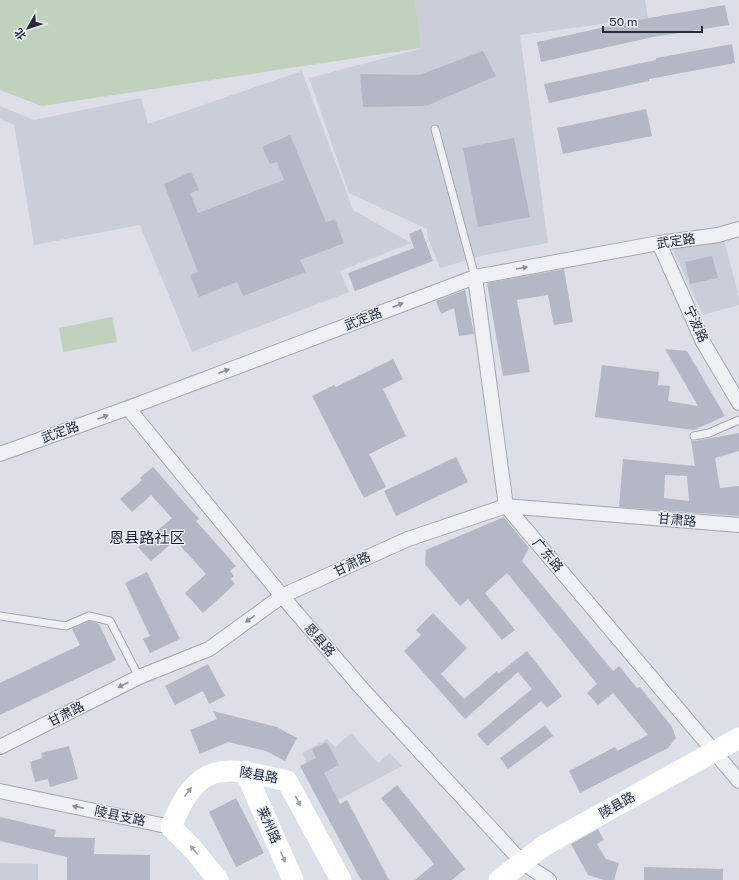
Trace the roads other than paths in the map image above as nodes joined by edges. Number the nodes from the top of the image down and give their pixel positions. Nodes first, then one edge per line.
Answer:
1 (435, 129) dead end
2 (739, 229) edge
3 (659, 243) junction
4 (474, 277) junction
5 (739, 402) edge
6 (128, 408) junction
7 (739, 420) edge
8 (694, 436) dead end
9 (0, 454) edge
10 (506, 506) junction
11 (739, 525) edge
12 (282, 596) junction
13 (0, 616) edge
14 (139, 677) junction
15 (739, 738) edge
16 (0, 748) edge
17 (715, 751) junction
18 (244, 771) junction
19 (739, 781) edge
20 (0, 791) edge
21 (171, 827) junction
22 (523, 863) junction
23 (218, 880) edge
24 (294, 880) edge
25 (341, 880) edge
26 (499, 880) edge
27 (549, 880) edge

1 - 4 lane
2 - 3 street, 武定路
4 -> 3 street, 武定路
3 - 5 street, 宁波路
6 -> 4 street, 武定路
4 - 10 street
9 -> 6 street, 武定路
6 - 12 street, 恩县路
7 - 8 lane
10 - 11 street, 甘肃路
10 - 12 street, 甘肃路
10 - 17 street, 广东路
12 -> 14 street, 甘肃路
12 - 22 street, 恩县路
13 - 14 lane
14 -> 16 street, 甘肃路
15 - 17 street, 陵县路
17 - 19 street, 广东路
17 - 22 street, 陵县路
21 -> 18 street, 陵县路
18 -> 24 street, 莱州路
18 -> 25 street, 陵县路
21 -> 20 street, 陵县支路
23 -> 21 street
22 - 26 street, 陵县路
22 - 27 street, 恩县路

